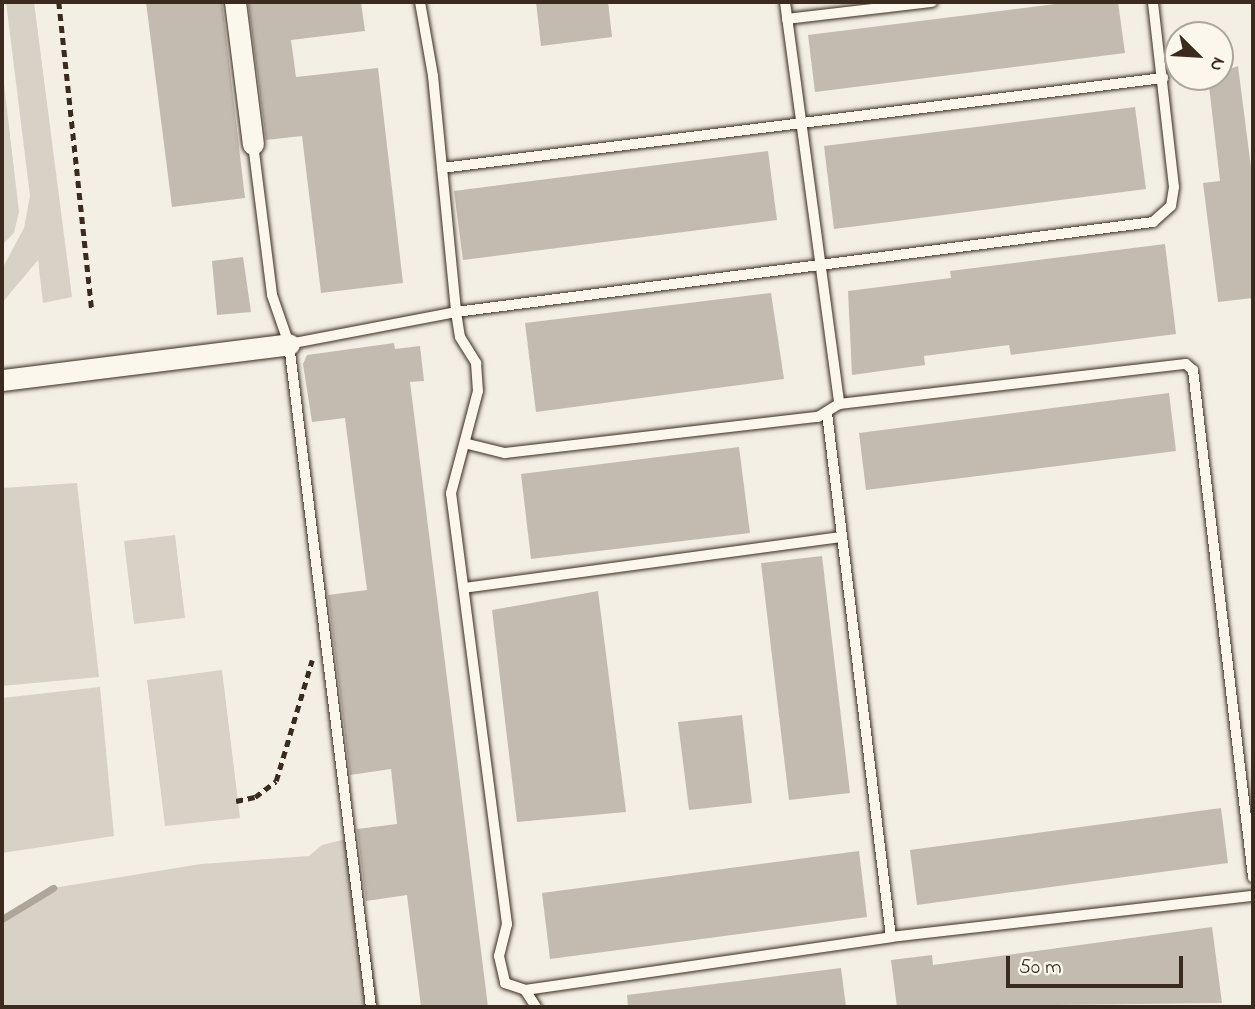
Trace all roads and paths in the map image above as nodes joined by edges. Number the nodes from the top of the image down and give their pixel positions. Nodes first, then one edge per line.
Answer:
1 (59, 2) edge
2 (235, 2) edge
3 (420, 2) edge
4 (785, 2) edge
5 (932, 2) edge
6 (1153, 2) edge
7 (787, 19) junction
8 (1163, 78) junction
9 (800, 120) junction
10 (253, 144) joint
11 (442, 168) junction
12 (822, 264) junction
13 (92, 310) dead end
14 (456, 312) junction
15 (289, 344) junction
16 (2, 380) edge
17 (839, 404) junction
18 (827, 413) junction
19 (468, 444) junction
20 (842, 537) junction
21 (464, 587) junction
22 (325, 631) junction
23 (236, 801) dead end
24 (1253, 877) edge
25 (1253, 896) edge
26 (891, 937) junction
27 (524, 990) junction
28 (371, 1007) edge
29 (536, 1007) edge

1 - 13 path
2 - 10 street
3 - 11 lane
4 - 7 lane
5 - 7 lane
6 - 8 lane
7 - 9 lane
8 - 9 lane
8 - 12 lane
9 - 11 lane
9 - 12 lane
10 - 15 lane
11 - 14 lane
12 - 14 lane
12 - 17 lane
14 - 15 lane
14 - 19 lane
15 - 16 street
15 - 22 lane
17 - 18 lane
17 - 24 lane
18 - 19 lane
18 - 20 lane
19 - 21 lane
20 - 21 lane
20 - 26 lane
21 - 27 lane
22 - 23 path
22 - 28 lane
25 - 26 lane
26 - 27 lane
27 - 29 lane

